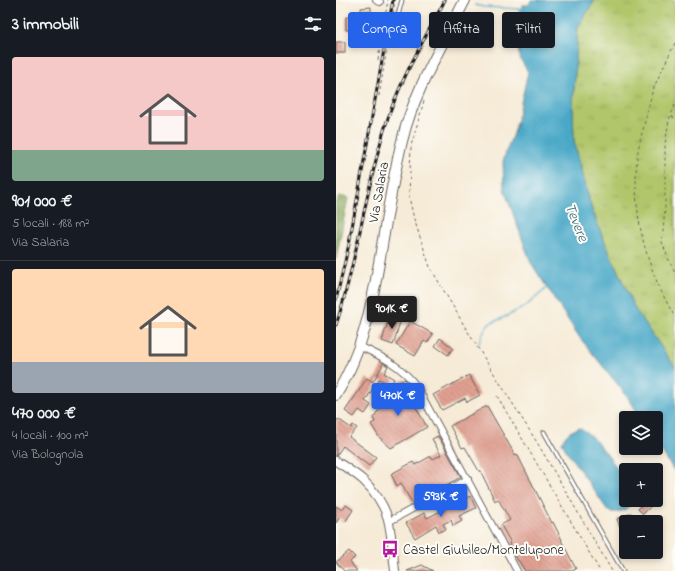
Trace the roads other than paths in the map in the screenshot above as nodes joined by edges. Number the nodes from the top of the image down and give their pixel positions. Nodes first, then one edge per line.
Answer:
1 (402, 0) edge
2 (457, 0) edge
3 (465, 0) edge
4 (399, 12) edge
5 (359, 346) junction
6 (336, 382) edge
7 (336, 395) edge
8 (544, 432) dead end
9 (336, 461) edge
10 (468, 480) junction
11 (388, 522) junction
12 (395, 571) edge
13 (516, 571) edge
14 (624, 571) edge

1 - 4 lane
2 - 6 main road, Via Salaria
3 - 5 main road, Via Salaria
5 - 7 main road, Via Salaria
5 - 10 street
8 - 14 lane
9 - 11 street
10 - 11 street
10 - 13 street
11 - 12 street

